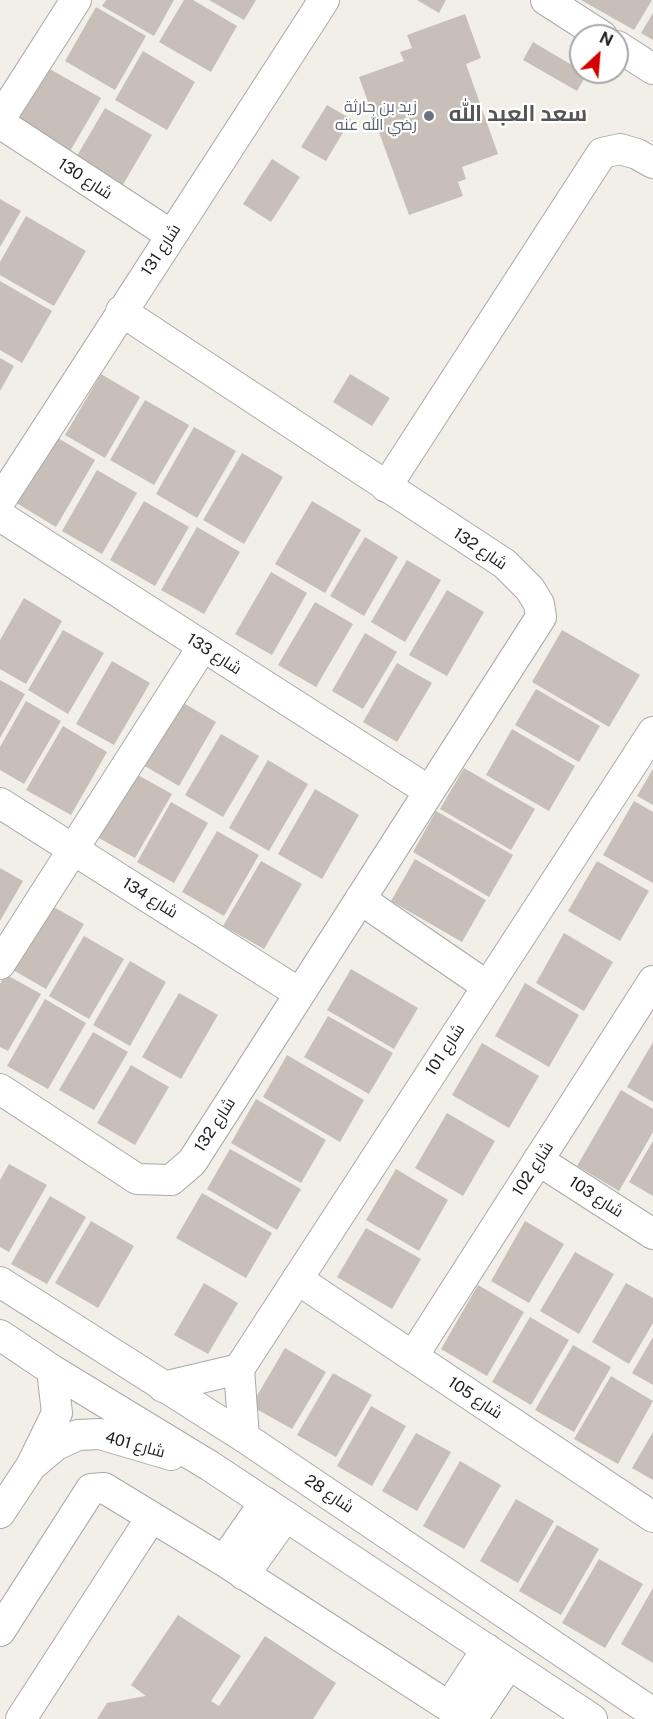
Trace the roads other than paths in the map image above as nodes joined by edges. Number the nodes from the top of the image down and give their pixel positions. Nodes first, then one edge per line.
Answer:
1 (76, 0) edge
2 (324, 0) edge
3 (546, 0) edge
4 (583, 24) edge
5 (629, 53) edge
6 (653, 69) edge
7 (0, 121) edge
8 (653, 163) edge
9 (171, 235) junction
10 (122, 311) junction
11 (386, 487) junction
12 (0, 501) edge
13 (0, 516) edge
14 (203, 646) junction
15 (653, 732) edge
16 (429, 791) junction
17 (0, 803) edge
18 (73, 850) junction
19 (360, 899) junction
20 (0, 964) edge
21 (653, 981) edge
22 (487, 986) junction
23 (299, 993) junction
24 (0, 1089) edge
25 (538, 1161) junction
26 (653, 1234) edge
27 (297, 1279) junction
28 (0, 1282) edge
29 (0, 1335) edge
30 (413, 1356) junction
31 (239, 1369) junction
32 (52, 1370) junction
33 (163, 1387) junction
34 (244, 1437) junction
35 (31, 1466) junction
36 (210, 1466) junction
37 (275, 1509) junction
38 (0, 1513) edge
39 (653, 1517) edge
40 (151, 1518) junction
41 (234, 1568) junction
42 (0, 1631) edge
43 (498, 1657) junction
44 (653, 1713) edge
45 (463, 1715) edge
46 (21, 1719) edge
47 (592, 1719) edge

1 - 7 street, شارع 130
2 - 9 street, شارع 131
3 - 4 street
5 - 6 street
7 - 9 street, شارع 130
8 - 11 street
9 - 10 street, شارع 131
10 - 11 street, شارع 132
10 - 12 street, شارع 131
11 - 16 street, شارع 132
13 - 14 street, شارع 133
14 - 16 street, شارع 133
14 - 18 street
15 - 22 street, شارع 101
16 - 19 street, شارع 132
17 - 18 street, شارع 134
18 - 20 street
18 - 23 street, شارع 134
19 - 22 street
19 - 23 street, شارع 132
21 - 25 street, شارع 102
22 - 27 street, شارع 101
23 - 24 street, شارع 132
25 - 26 street, شارع 103
25 - 30 street, شارع 102
27 - 30 street, شارع 105
27 - 31 street, شارع 101
28 - 33 street, شارع 28
29 - 32 street
30 - 39 street, شارع 105
31 - 33 street
31 - 34 street
32 - 35 street, شارع 401
32 - 36 street
33 - 34 street, شارع 28
34 - 44 street, شارع 28
35 - 36 street, شارع 401
35 - 38 street, شارع 401
36 - 37 street
37 - 41 street
37 - 43 street
40 - 41 street
40 - 42 street
40 - 46 street
41 - 45 street
43 - 45 street
43 - 47 street

